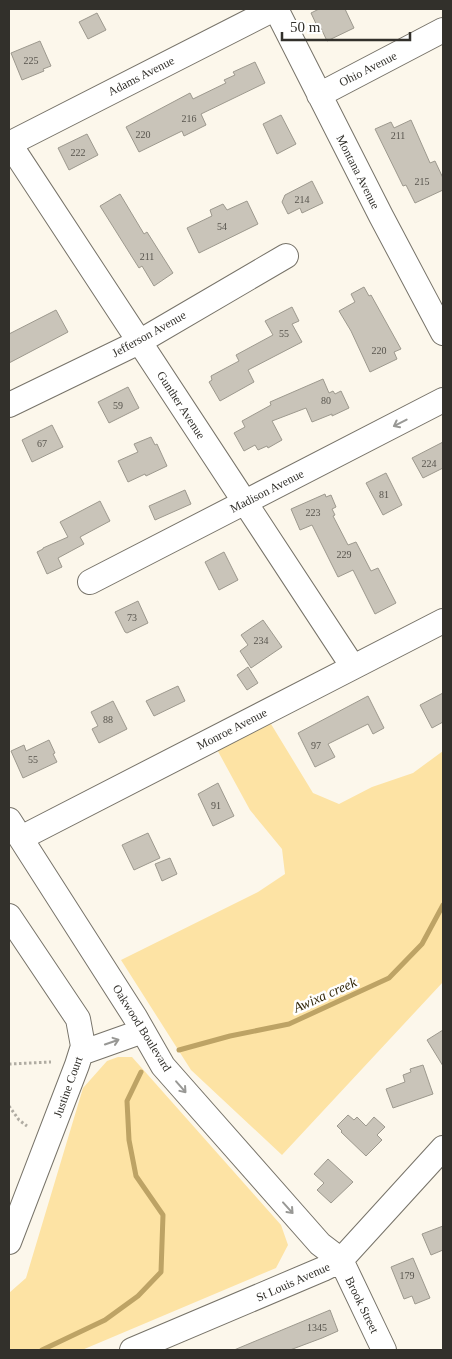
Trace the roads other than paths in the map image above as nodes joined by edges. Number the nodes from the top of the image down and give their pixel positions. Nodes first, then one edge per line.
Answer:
1 (275, 9) edge
2 (443, 30) edge
3 (318, 95) junction
4 (9, 143) edge
5 (286, 256) dead end
6 (443, 333) edge
7 (139, 342) junction
8 (443, 400) edge
9 (9, 405) edge
10 (245, 502) junction
11 (90, 582) dead end
12 (443, 621) edge
13 (353, 667) junction
14 (15, 829) edge
15 (9, 916) edge
16 (139, 1024) junction
17 (81, 1045) junction
18 (443, 1148) edge
19 (9, 1242) edge
20 (341, 1260) junction
21 (132, 1350) edge
22 (384, 1350) edge

1 - 3 street, Montana Avenue
1 - 4 street, Adams Avenue
2 - 3 street, Ohio Avenue
3 - 6 street, Montana Avenue
4 - 7 street, Gunther Avenue
5 - 7 street, Jefferson Avenue
7 - 9 street, Jefferson Avenue
7 - 10 street, Gunther Avenue
8 -> 10 street, Madison Avenue
10 - 11 street, Madison Avenue
10 - 13 street, Gunther Avenue
12 - 13 street, Monroe Avenue
13 - 14 street, Monroe Avenue
14 - 16 street, Oakwood Boulevard
15 - 17 street
16 - 17 street
16 -> 20 street, Oakwood Boulevard
17 - 19 street, Justine Court
18 - 20 street, St Louis Avenue
20 - 21 street, St Louis Avenue
20 - 22 street, Brook Street

